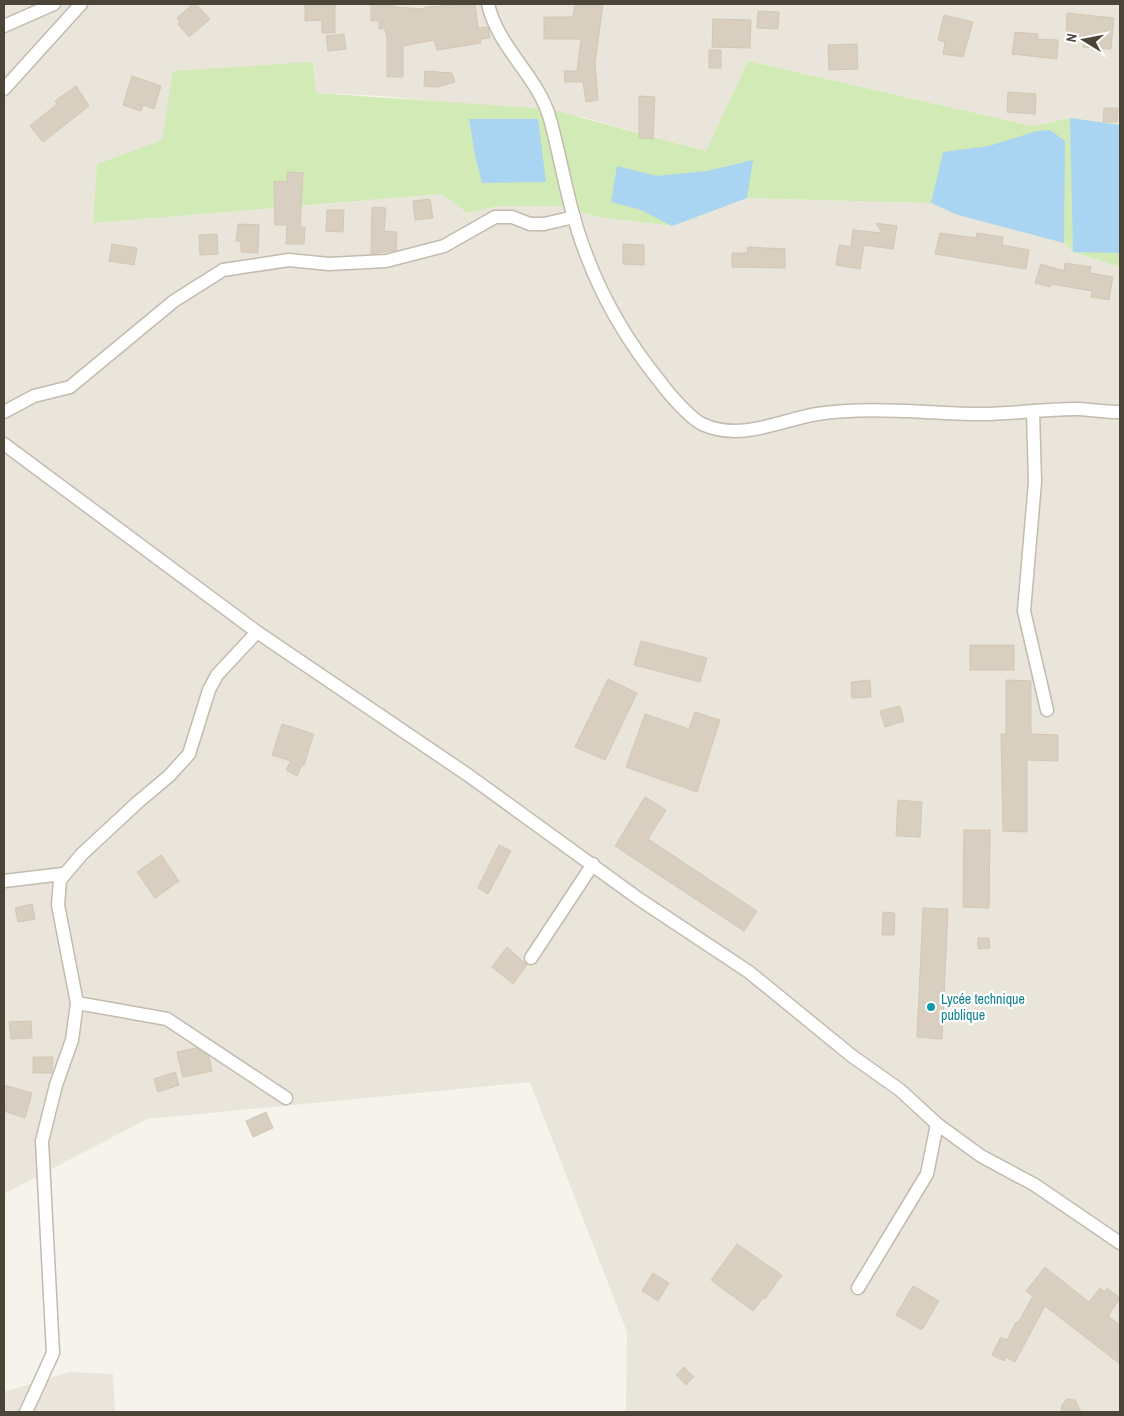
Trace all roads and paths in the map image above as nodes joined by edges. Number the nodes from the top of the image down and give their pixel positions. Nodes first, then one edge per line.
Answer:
1 (54, 4) edge
2 (81, 4) edge
3 (488, 4) edge
4 (4, 26) edge
5 (4, 89) edge
6 (574, 217) junction
7 (1033, 411) junction
8 (4, 412) edge
9 (1120, 412) edge
10 (4, 444) edge
11 (257, 632) junction
12 (1047, 710) dead end
13 (593, 864) junction
14 (63, 874) junction
15 (4, 881) edge
16 (530, 958) dead end
17 (77, 1003) junction
18 (286, 1098) dead end
19 (937, 1124) junction
20 (1120, 1243) edge
21 (858, 1288) dead end
22 (26, 1412) edge

1 - 4 street
2 - 5 street
3 - 6 street
6 - 7 street
6 - 8 street
7 - 9 street
7 - 12 street
10 - 11 street
11 - 13 street
11 - 14 street
13 - 16 street
13 - 19 street
14 - 15 street
14 - 17 street
17 - 18 street
17 - 22 street
19 - 20 street
19 - 21 street

